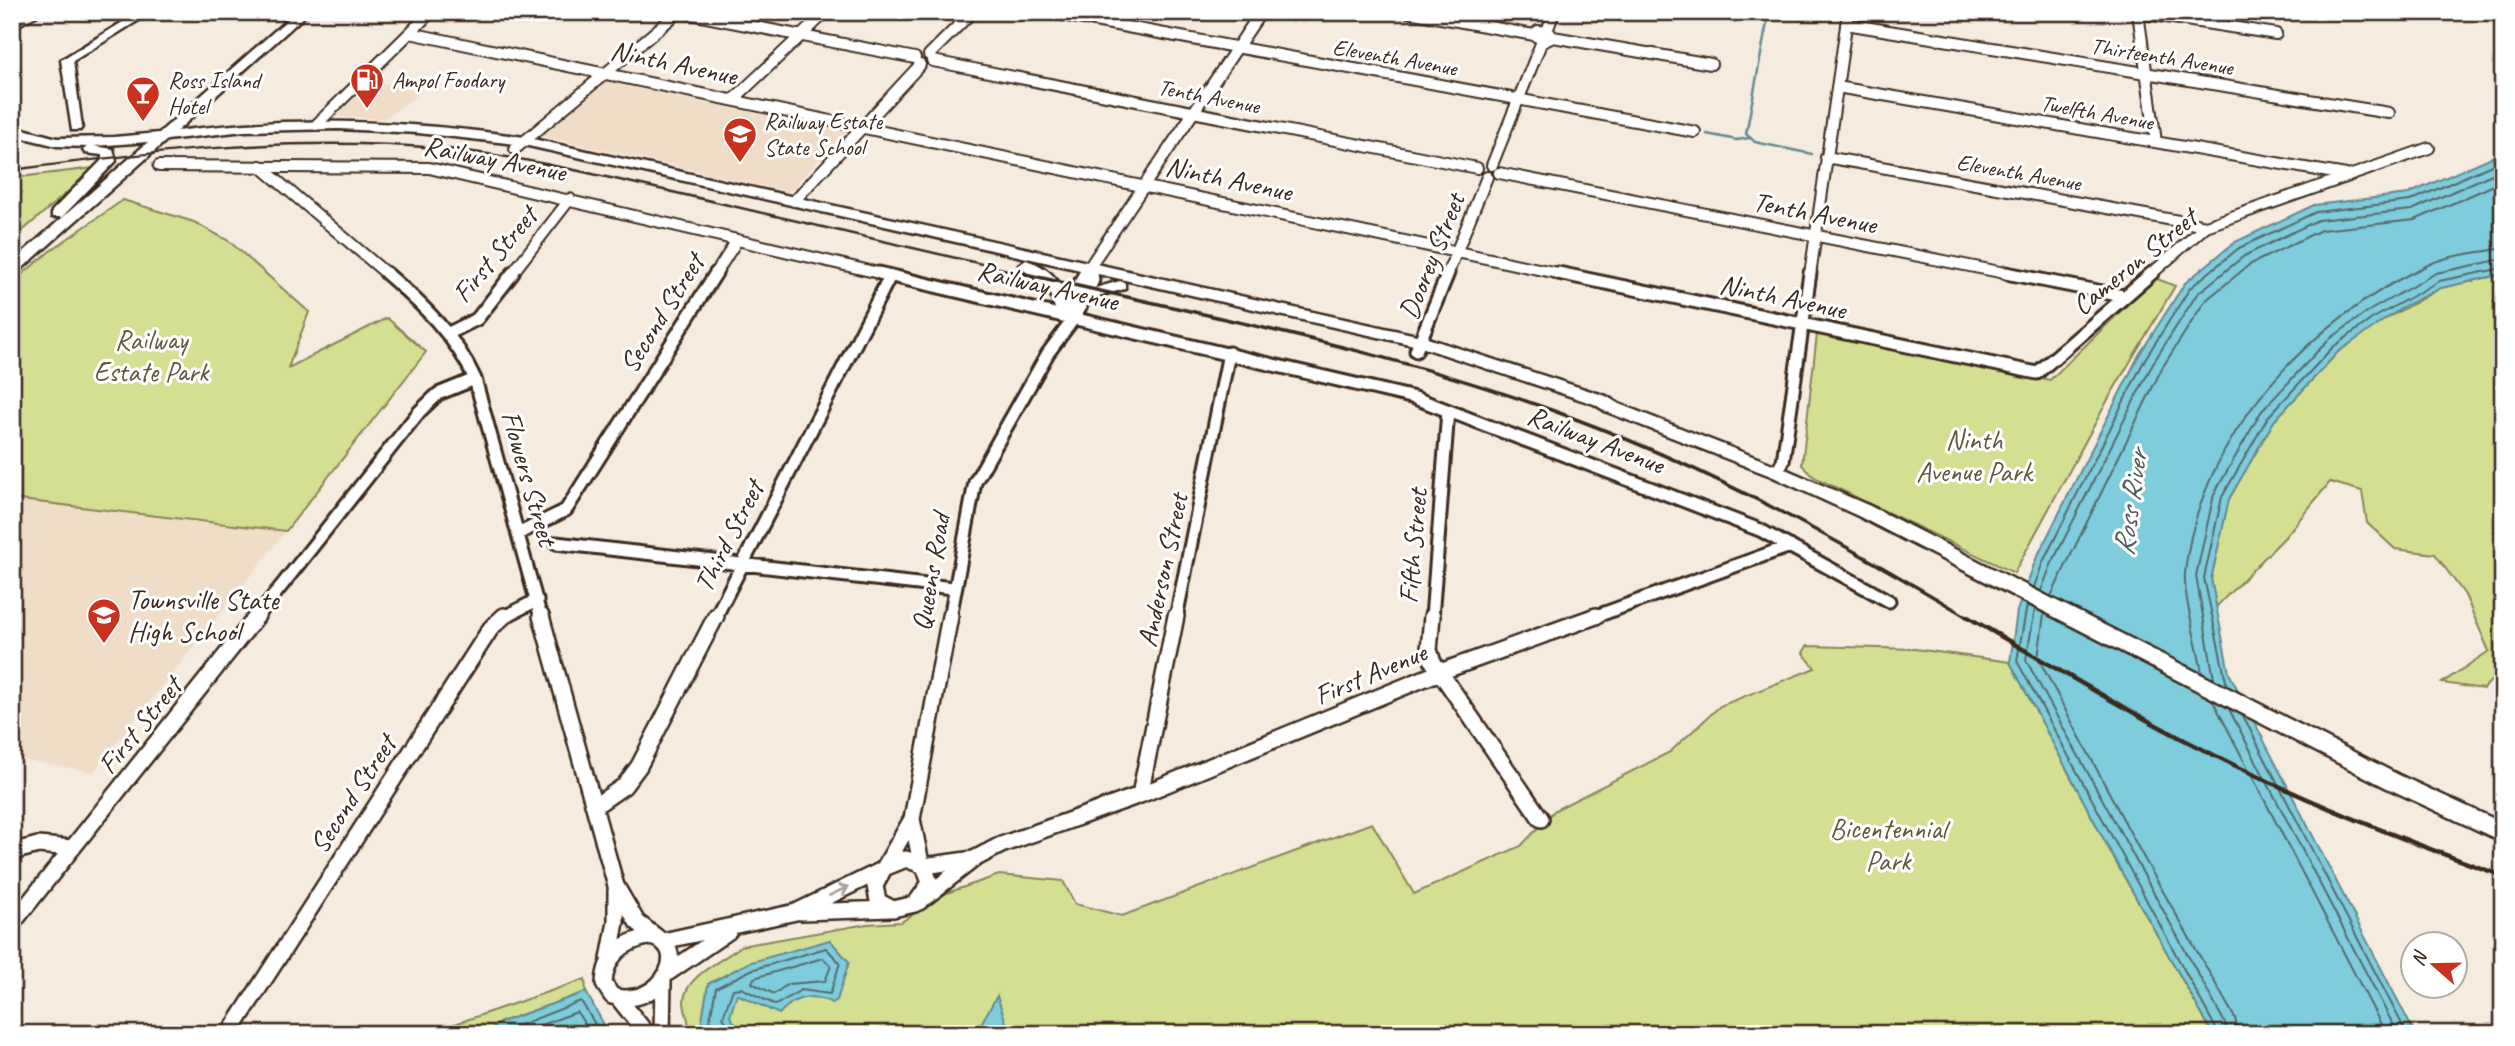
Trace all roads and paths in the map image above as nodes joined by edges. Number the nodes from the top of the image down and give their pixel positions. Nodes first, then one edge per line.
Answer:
1 (147, 12) edge
2 (303, 12) edge
3 (432, 12) edge
4 (826, 12) edge
5 (972, 12) edge
6 (1046, 12) edge
7 (1111, 12) edge
8 (1261, 12) edge
9 (1408, 12) edge
10 (1554, 12) edge
11 (1848, 12) edge
12 (685, 13) edge
13 (2136, 13) edge
14 (672, 14) edge
15 (1103, 23) junction
16 (1846, 24) junction
17 (287, 26) junction
18 (410, 33) junction
19 (2276, 34) dead end
20 (802, 36) junction
21 (1547, 36) junction
22 (1238, 48) junction
23 (931, 58) junction
24 (918, 62) junction
25 (1711, 65) dead end
26 (606, 72) junction
27 (2146, 73) junction
28 (232, 76) junction
29 (1837, 87) junction
30 (734, 99) junction
31 (1518, 100) junction
32 (1195, 113) junction
33 (2389, 113) dead end
34 (316, 125) junction
35 (76, 127) dead end
36 (863, 127) junction
37 (12, 130) edge
38 (197, 132) junction
39 (1695, 132) dead end
40 (150, 141) junction
41 (2155, 142) junction
42 (12, 144) edge
43 (519, 145) junction
44 (2429, 148) dead end
45 (90, 150) junction
46 (1826, 157) junction
47 (159, 166) dead end
48 (260, 166) junction
49 (1477, 168) junction
50 (1495, 169) junction
51 (2350, 176) junction
52 (1487, 177) junction
53 (1146, 186) junction
54 (570, 199) junction
55 (794, 201) junction
56 (57, 214) junction
57 (2206, 226) junction
58 (1816, 235) junction
59 (737, 240) junction
60 (1456, 251) junction
61 (12, 255) edge
62 (1026, 265) junction
63 (12, 270) edge
64 (1089, 275) junction
65 (890, 276) junction
66 (1120, 286) junction
67 (2123, 296) junction
68 (1082, 301) junction
69 (1069, 317) junction
70 (1801, 325) junction
71 (449, 334) junction
72 (1419, 346) junction
73 (1229, 354) junction
74 (2037, 373) joint
75 (475, 379) junction
76 (1448, 411) junction
77 (1777, 472) junction
78 (518, 534) junction
79 (556, 542) dead end
80 (1790, 546) junction
81 (741, 565) junction
82 (953, 588) junction
83 (537, 600) junction
84 (1889, 601) dead end
85 (1440, 672) junction
86 (1140, 795) junction
87 (595, 806) junction
88 (912, 819) junction
89 (1541, 819) dead end
90 (2503, 833) edge
91 (72, 848) junction
92 (12, 852) edge
93 (974, 859) junction
94 (923, 864) junction
95 (883, 869) junction
96 (616, 886) junction
97 (919, 902) junction
98 (891, 909) junction
99 (796, 912) junction
100 (12, 924) edge
101 (732, 928) junction
102 (660, 940) junction
103 (609, 959) junction
104 (666, 977) junction
105 (619, 999) junction
106 (229, 1034) edge
107 (647, 1034) edge
108 (662, 1034) edge

1 - 35 street
2 - 17 main road
3 - 18 street
4 - 20 street
5 - 23 street
6 - 15 street, Eleventh Avenue
7 - 15 street
8 - 22 street
9 - 21 street
10 - 21 street, Doorey Street
11 - 16 street
12 - 14 street
12 - 20 street
13 - 19 street
13 - 27 street
14 - 26 street
15 - 22 street, Eleventh Avenue
16 - 27 street, Thirteenth Avenue
16 - 29 street
17 - 28 main road
17 - 40 main road
18 - 26 street, Ninth Avenue
18 - 34 street
20 - 24 street
20 - 30 street
21 - 25 street
21 - 31 street, Doorey Street
22 - 31 street, Eleventh Avenue
22 - 32 street
23 - 24 street
23 - 32 street, Tenth Avenue
24 - 36 street
26 - 30 street, Ninth Avenue
26 - 43 street
27 - 33 street, Thirteenth Avenue
27 - 41 street
28 - 38 main road
28 - 40 main road
29 - 41 street, Twelfth Avenue
29 - 46 street
30 - 36 street, Ninth Avenue
31 - 39 street, Eleventh Avenue
31 - 50 street, Doorey Street
32 - 49 street, Tenth Avenue
32 - 53 street
34 - 38 main road, Railway Avenue
34 - 43 main road, Railway Avenue
36 - 53 street, Ninth Avenue
36 - 55 street
37 - 40 main road
38 - 40 main road, Railway Avenue
40 - 43 main road, Railway Avenue
40 - 45 main road
40 - 56 main road
40 - 63 main road
41 - 51 street, Twelfth Avenue
42 - 45 main road
43 - 55 main road, Railway Avenue
43 - 62 main road, Railway Avenue
44 - 51 street, Cameron Street
45 - 56 main road
46 - 57 street, Eleventh Avenue
46 - 58 street
47 - 48 street, Railway Avenue
48 - 54 street, Railway Avenue
48 - 71 street, Flowers Street
49 - 50 street
49 - 52 street
50 - 52 street
50 - 58 street, Tenth Avenue
51 - 57 street, Cameron Street
52 - 60 street, Doorey Street
53 - 60 street, Ninth Avenue
53 - 64 street
54 - 59 street, Railway Avenue
54 - 71 street, First Street
55 - 64 main road, Railway Avenue
56 - 61 main road
57 - 67 street, Cameron Street
58 - 67 street, Tenth Avenue
58 - 70 street
59 - 65 street, Railway Avenue
59 - 78 street, Second Street
60 - 70 street, Ninth Avenue
60 - 72 street, Doorey Street
62 - 64 main road, Railway Avenue
62 - 69 main road
64 - 66 main road, Railway Avenue
64 - 68 street, Queens Road
64 - 69 street, Queens Road
64 - 72 main road, Railway Avenue
65 - 69 street, Railway Avenue
65 - 81 street, Third Street
66 - 68 main road
66 - 72 main road, Railway Avenue
67 - 74 street, Cameron Street
68 - 69 street, Queens Road
69 - 73 street, Railway Avenue
69 - 82 street, Queens Road
70 - 74 street, Ninth Avenue
70 - 77 street
71 - 75 street, Flowers Street
72 - 77 main road, Railway Avenue
73 - 76 street, Railway Avenue
73 - 86 street, Anderson Street
75 - 78 street, Flowers Street
75 - 91 street, First Street
76 - 80 street, Railway Avenue
76 - 85 street, Fifth Street
77 - 90 main road, Railway Avenue
78 - 83 street, Flowers Street
79 - 81 street
80 - 84 street, Railway Avenue
80 - 85 street, First Avenue
81 - 82 street
81 - 87 street, Third Street
82 - 88 street, Queens Road
83 - 87 street, Flowers Street
83 - 106 street, Second Street
85 - 86 street, First Avenue
85 - 89 street, Fifth Street
86 - 93 street, First Avenue
87 - 96 street, Flowers Street
88 - 94 street, Queens Road
88 - 95 street, Queens Road
91 - 92 street
91 - 100 street, First Street
93 - 94 street, First Avenue
93 - 97 street, First Avenue
94 - 95 street
94 - 97 street
95 - 98 street
99 -> 95 street
96 - 102 street, Flowers Street
96 - 103 street, Flowers Street
97 - 98 street
98 - 99 street
99 - 101 street
101 - 102 street
101 - 104 street
102 - 103 street
102 - 104 street
103 - 105 street
104 - 105 street
104 - 108 street
105 - 107 street

